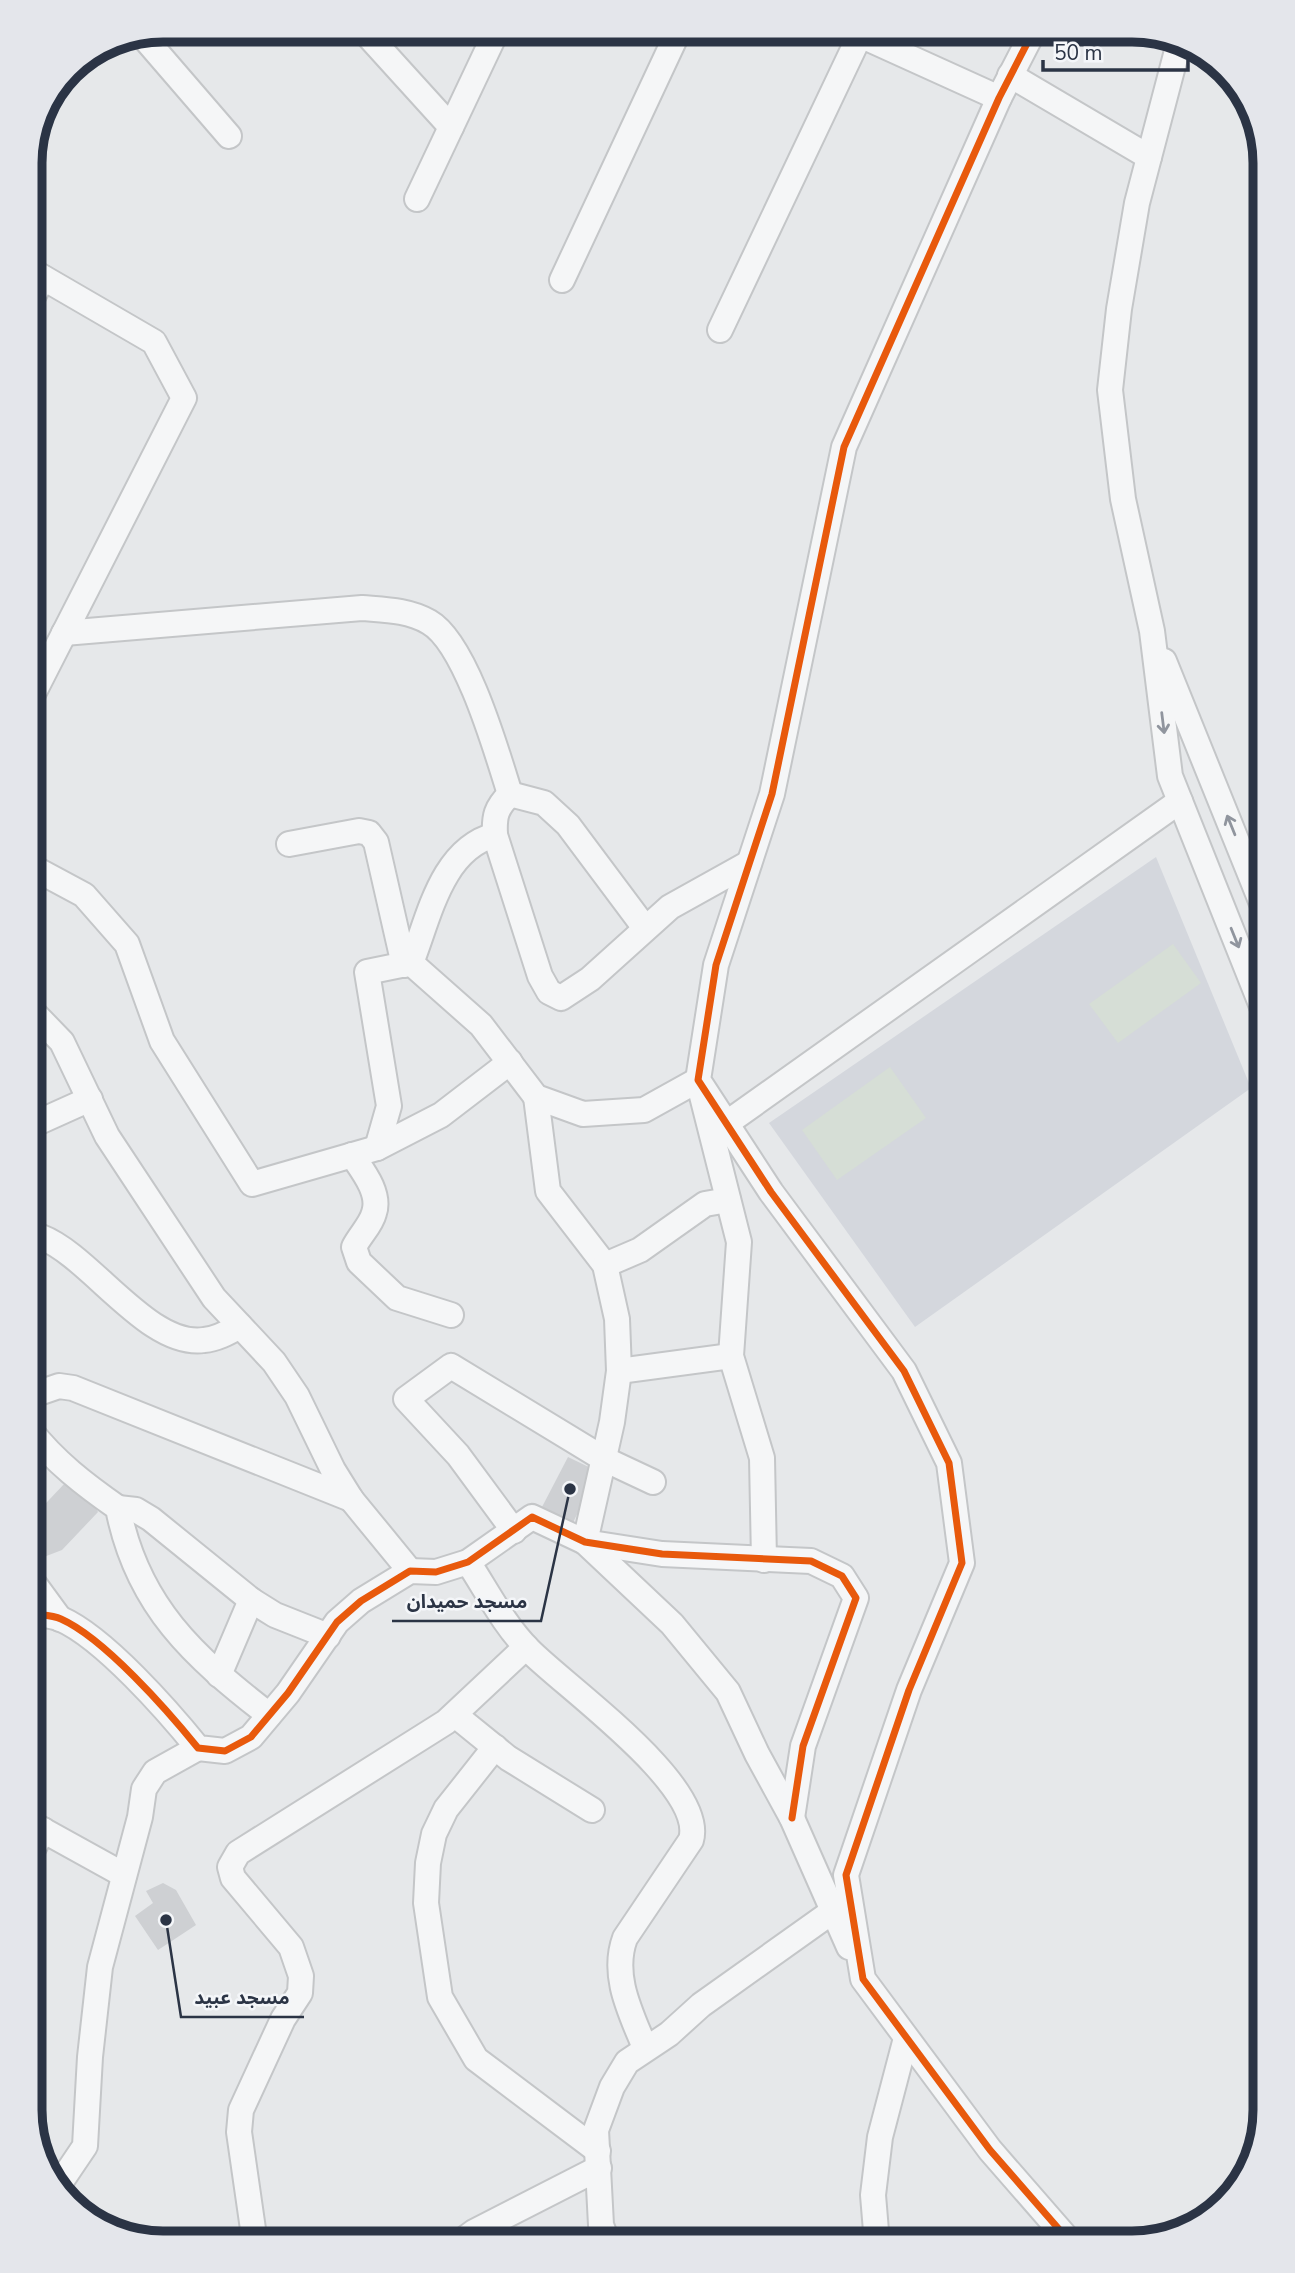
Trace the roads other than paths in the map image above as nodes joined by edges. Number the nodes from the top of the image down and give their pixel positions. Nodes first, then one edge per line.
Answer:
1 (374, 42) edge
2 (491, 42) edge
3 (673, 42) edge
4 (850, 42) edge
5 (876, 42) edge
6 (1028, 42) edge
7 (149, 43) edge
8 (1177, 51) edge
9 (1010, 75) junction
10 (999, 97) junction
11 (451, 127) junction
12 (229, 136) dead end
13 (1149, 158) junction
14 (417, 199) dead end
15 (42, 277) edge
16 (562, 280) dead end
17 (720, 330) dead end
18 (1152, 631) junction
19 (64, 633) junction
20 (42, 676) edge
21 (510, 794) junction
22 (1180, 802) junction
23 (495, 835) junction
24 (289, 844) dead end
25 (749, 863) junction
26 (42, 872) edge
27 (1253, 881) edge
28 (645, 929) junction
29 (408, 964) junction
30 (1253, 984) edge
31 (42, 1021) edge
32 (510, 1062) junction
33 (698, 1080) junction
34 (536, 1097) junction
35 (90, 1099) junction
36 (42, 1121) edge
37 (727, 1123) junction
38 (377, 1148) junction
39 (352, 1155) junction
40 (728, 1199) junction
41 (42, 1237) edge
42 (606, 1265) junction
43 (452, 1315) dead end
44 (240, 1326) junction
45 (731, 1356) junction
46 (619, 1371) junction
47 (42, 1392) edge
48 (42, 1443) edge
49 (604, 1460) junction
50 (653, 1482) dead end
51 (351, 1499) junction
52 (118, 1508) junction
53 (514, 1531) junction
54 (585, 1542) junction
55 (764, 1560) junction
56 (468, 1562) junction
57 (410, 1571) junction
58 (42, 1594) edge
59 (251, 1600) junction
60 (42, 1615) edge
61 (60, 1619) junction
62 (328, 1636) junction
63 (526, 1647) junction
64 (219, 1675) junction
65 (269, 1715) junction
66 (455, 1715) junction
67 (495, 1747) junction
68 (198, 1748) junction
69 (592, 1810) dead end
70 (792, 1818) junction
71 (42, 1829) edge
72 (124, 1875) junction
73 (833, 1911) junction
74 (863, 1979) junction
75 (906, 2038) junction
76 (645, 2048) junction
77 (598, 2160) junction
78 (63, 2178) edge
79 (253, 2231) edge
80 (477, 2231) edge
81 (603, 2231) edge
82 (876, 2231) edge
83 (1061, 2231) edge

1 - 11 street
2 - 11 street
3 - 16 street
4 - 17 street
5 - 10 street
6 - 9 street
7 - 12 street
8 - 13 street
9 - 10 street
9 - 13 street
10 - 25 street
11 - 14 street
13 - 18 street
15 - 19 street
18 -> 22 street
27 -> 18 street
19 - 20 street
19 - 21 street
21 - 23 street
21 - 28 street
22 -> 30 street
22 - 37 street
23 - 28 street
23 - 29 street
24 - 29 street
25 - 28 street
25 - 33 street
26 - 39 street
29 - 32 street
29 - 38 street
31 - 35 street
32 - 34 street
32 - 38 street
33 - 34 street
33 - 37 street
33 - 40 street
34 - 42 street
35 - 36 street
35 - 44 street
37 - 74 street
38 - 39 street
39 - 43 street
40 - 42 street
40 - 45 street
41 - 44 street
42 - 46 street
44 - 51 street
45 - 46 street
45 - 55 street
46 - 49 street
47 - 51 street
48 - 52 street
49 - 50 street
49 - 53 street
49 - 54 street
51 - 57 street
52 - 59 street
52 - 64 street
53 - 54 street
53 - 56 street
54 - 55 street
54 - 70 street
55 - 70 street
56 - 57 street
56 - 63 street
57 - 62 street
58 - 61 street
59 - 62 street
59 - 64 street
60 - 61 street
61 - 68 street
62 - 65 street
63 - 66 street
63 - 76 street
64 - 65 street
65 - 68 street
66 - 67 street
66 - 79 street
67 - 69 street
67 - 77 street
68 - 72 street
70 - 73 street
71 - 72 street
72 - 78 street
73 - 74 street
73 - 76 street
74 - 75 street
75 - 82 street
75 - 83 street
76 - 77 street
77 - 80 street
77 - 81 street

